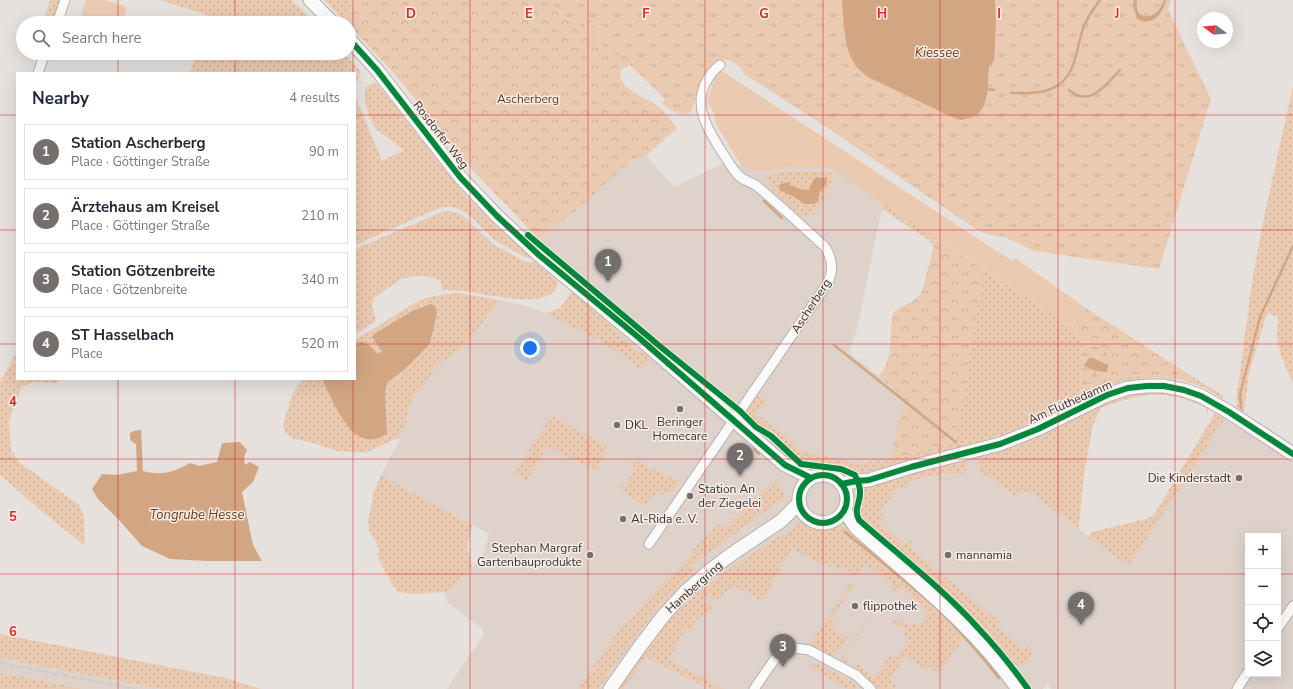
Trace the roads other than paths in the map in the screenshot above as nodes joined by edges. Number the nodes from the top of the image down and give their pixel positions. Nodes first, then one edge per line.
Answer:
1 (66, 0) edge
2 (310, 0) edge
3 (60, 16) edge
4 (326, 16) edge
5 (356, 47) edge
6 (43, 60) edge
7 (720, 65) dead end
8 (38, 72) edge
9 (734, 422) junction
10 (1293, 454) edge
11 (785, 465) junction
12 (811, 478) junction
13 (869, 480) junction
14 (841, 484) junction
15 (801, 489) junction
16 (847, 496) junction
17 (799, 503) junction
18 (844, 510) junction
19 (805, 516) junction
20 (835, 520) junction
21 (781, 521) junction
22 (856, 528) junction
23 (649, 544) dead end
24 (1293, 606) edge
25 (1281, 624) edge
26 (1245, 677) edge
27 (610, 689) edge
28 (754, 689) edge
29 (871, 689) edge
30 (1018, 689) edge
31 (1237, 689) edge

1 - 3 street
2 - 4 main road
5 - 9 main road, Rosdorfer Weg
6 - 8 street
7 - 9 street, Ascherberg
9 - 11 main road, Rosdorfer Weg
9 - 23 street, Ascherberg
10 - 13 main road, Am Flüthedamm
11 - 12 main road
11 - 15 main road
12 - 14 main road
12 - 15 main road
13 - 14 main road, Am Flüthedamm
13 - 16 main road, Am Flüthedamm
14 - 16 main road
15 - 17 main road
16 - 18 main road
17 - 19 main road
17 - 21 main road, Hambergring
18 - 20 main road
18 - 22 main road
19 - 20 main road
19 - 21 main road, Hambergring
20 - 22 main road
21 - 27 main road, Hambergring
22 - 30 main road
24 - 25 street
26 - 31 street
28 - 29 street

